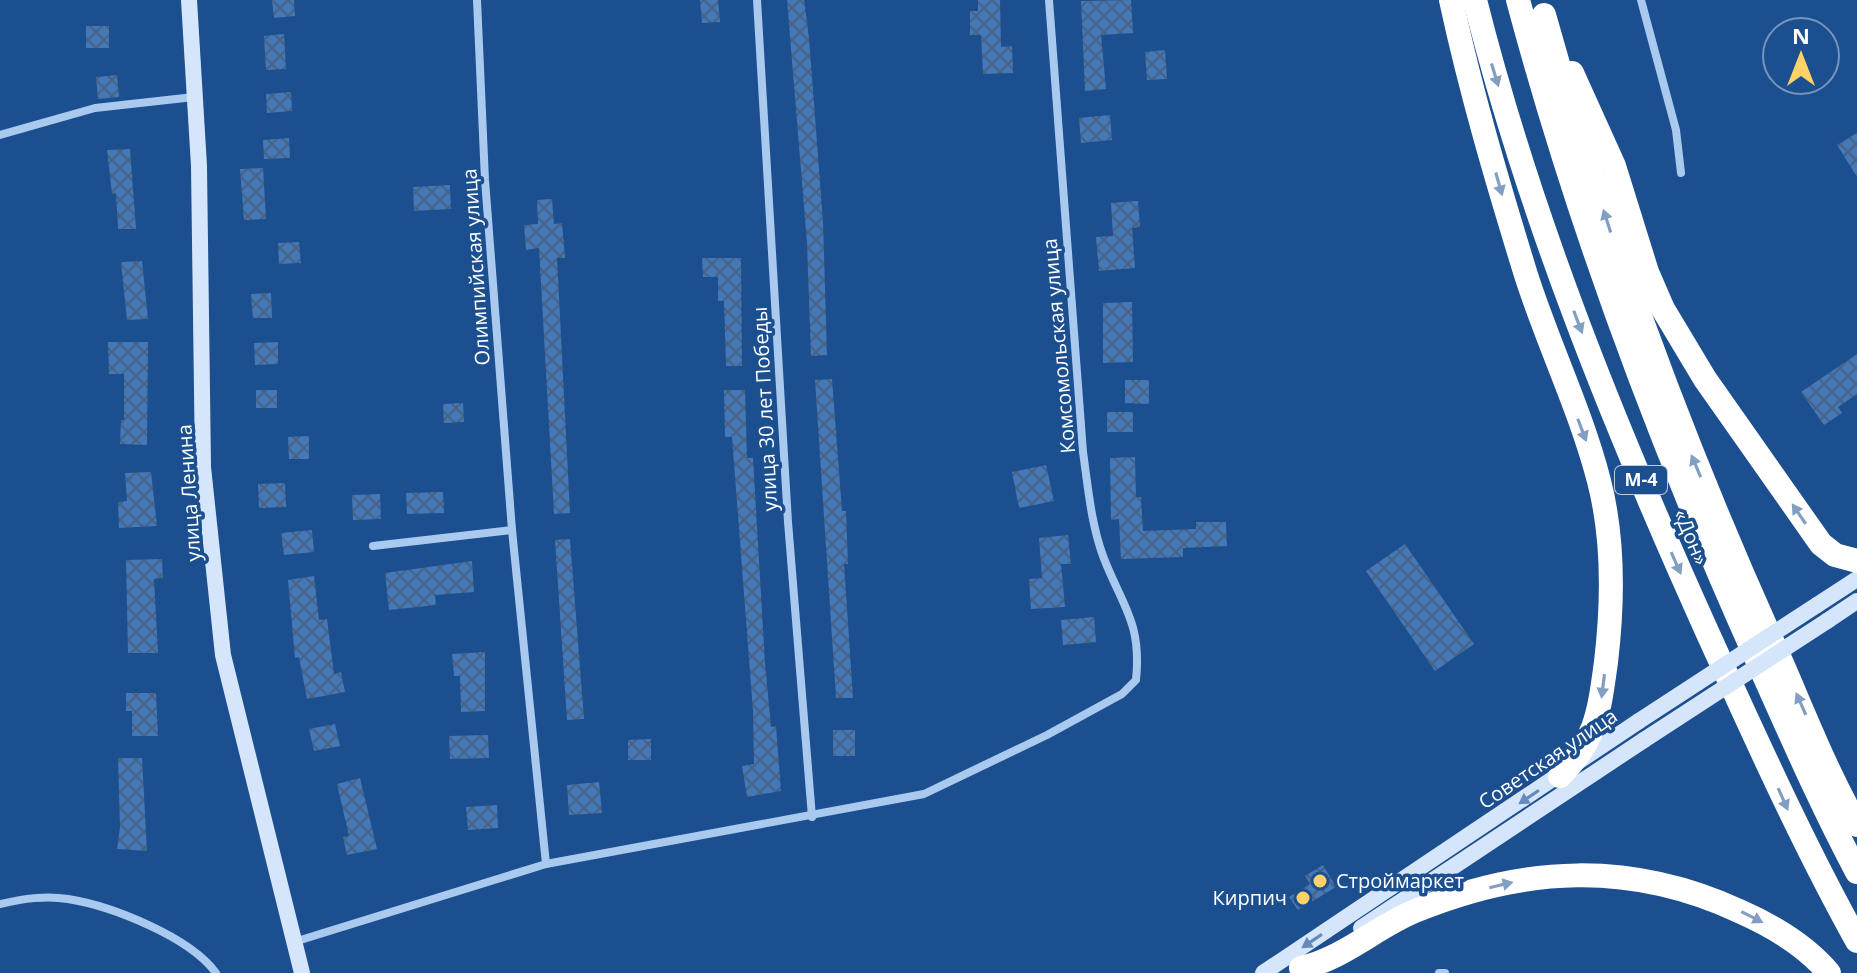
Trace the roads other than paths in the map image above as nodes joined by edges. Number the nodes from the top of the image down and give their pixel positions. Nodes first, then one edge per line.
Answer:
1 (189, 0) edge
2 (477, 0) edge
3 (757, 0) edge
4 (1049, 0) edge
5 (1451, 0) edge
6 (1475, 0) edge
7 (1518, 0) edge
8 (1641, 0) edge
9 (1542, 8) edge
10 (195, 97) junction
11 (0, 135) edge
12 (1681, 173) dead end
13 (512, 530) junction
14 (373, 546) dead end
15 (1857, 561) edge
16 (1857, 579) edge
17 (1857, 601) edge
18 (1560, 776) junction
19 (812, 817) junction
20 (1857, 825) edge
21 (546, 864) junction
22 (1857, 872) edge
23 (0, 904) edge
24 (1857, 941) edge
25 (294, 942) junction
26 (1297, 970) edge
27 (216, 973) edge
28 (302, 973) edge
29 (1263, 973) edge
30 (1829, 973) edge

1 - 10 main road, улица Ленина
2 - 13 street, Олимпийская улица
3 - 19 street, улица 30 лет Победы
4 - 19 street, Комсомольская улица
5 -> 18 highway
6 -> 24 highway, «Дон» / М-4
7 - 22 highway, «Дон» / М-4
8 - 12 street
15 -> 9 highway
20 -> 9 highway
10 - 11 street
10 - 25 main road, улица Ленина
13 - 14 street
13 - 21 street, Олимпийская улица
16 - 18 main road, Советская улица, bridge
17 - 26 main road, Советская улица, bridge
18 -> 29 main road, Советская улица
19 - 21 street
21 - 25 street
23 - 27 street
25 - 28 main road, улица Ленина
26 -> 30 highway

